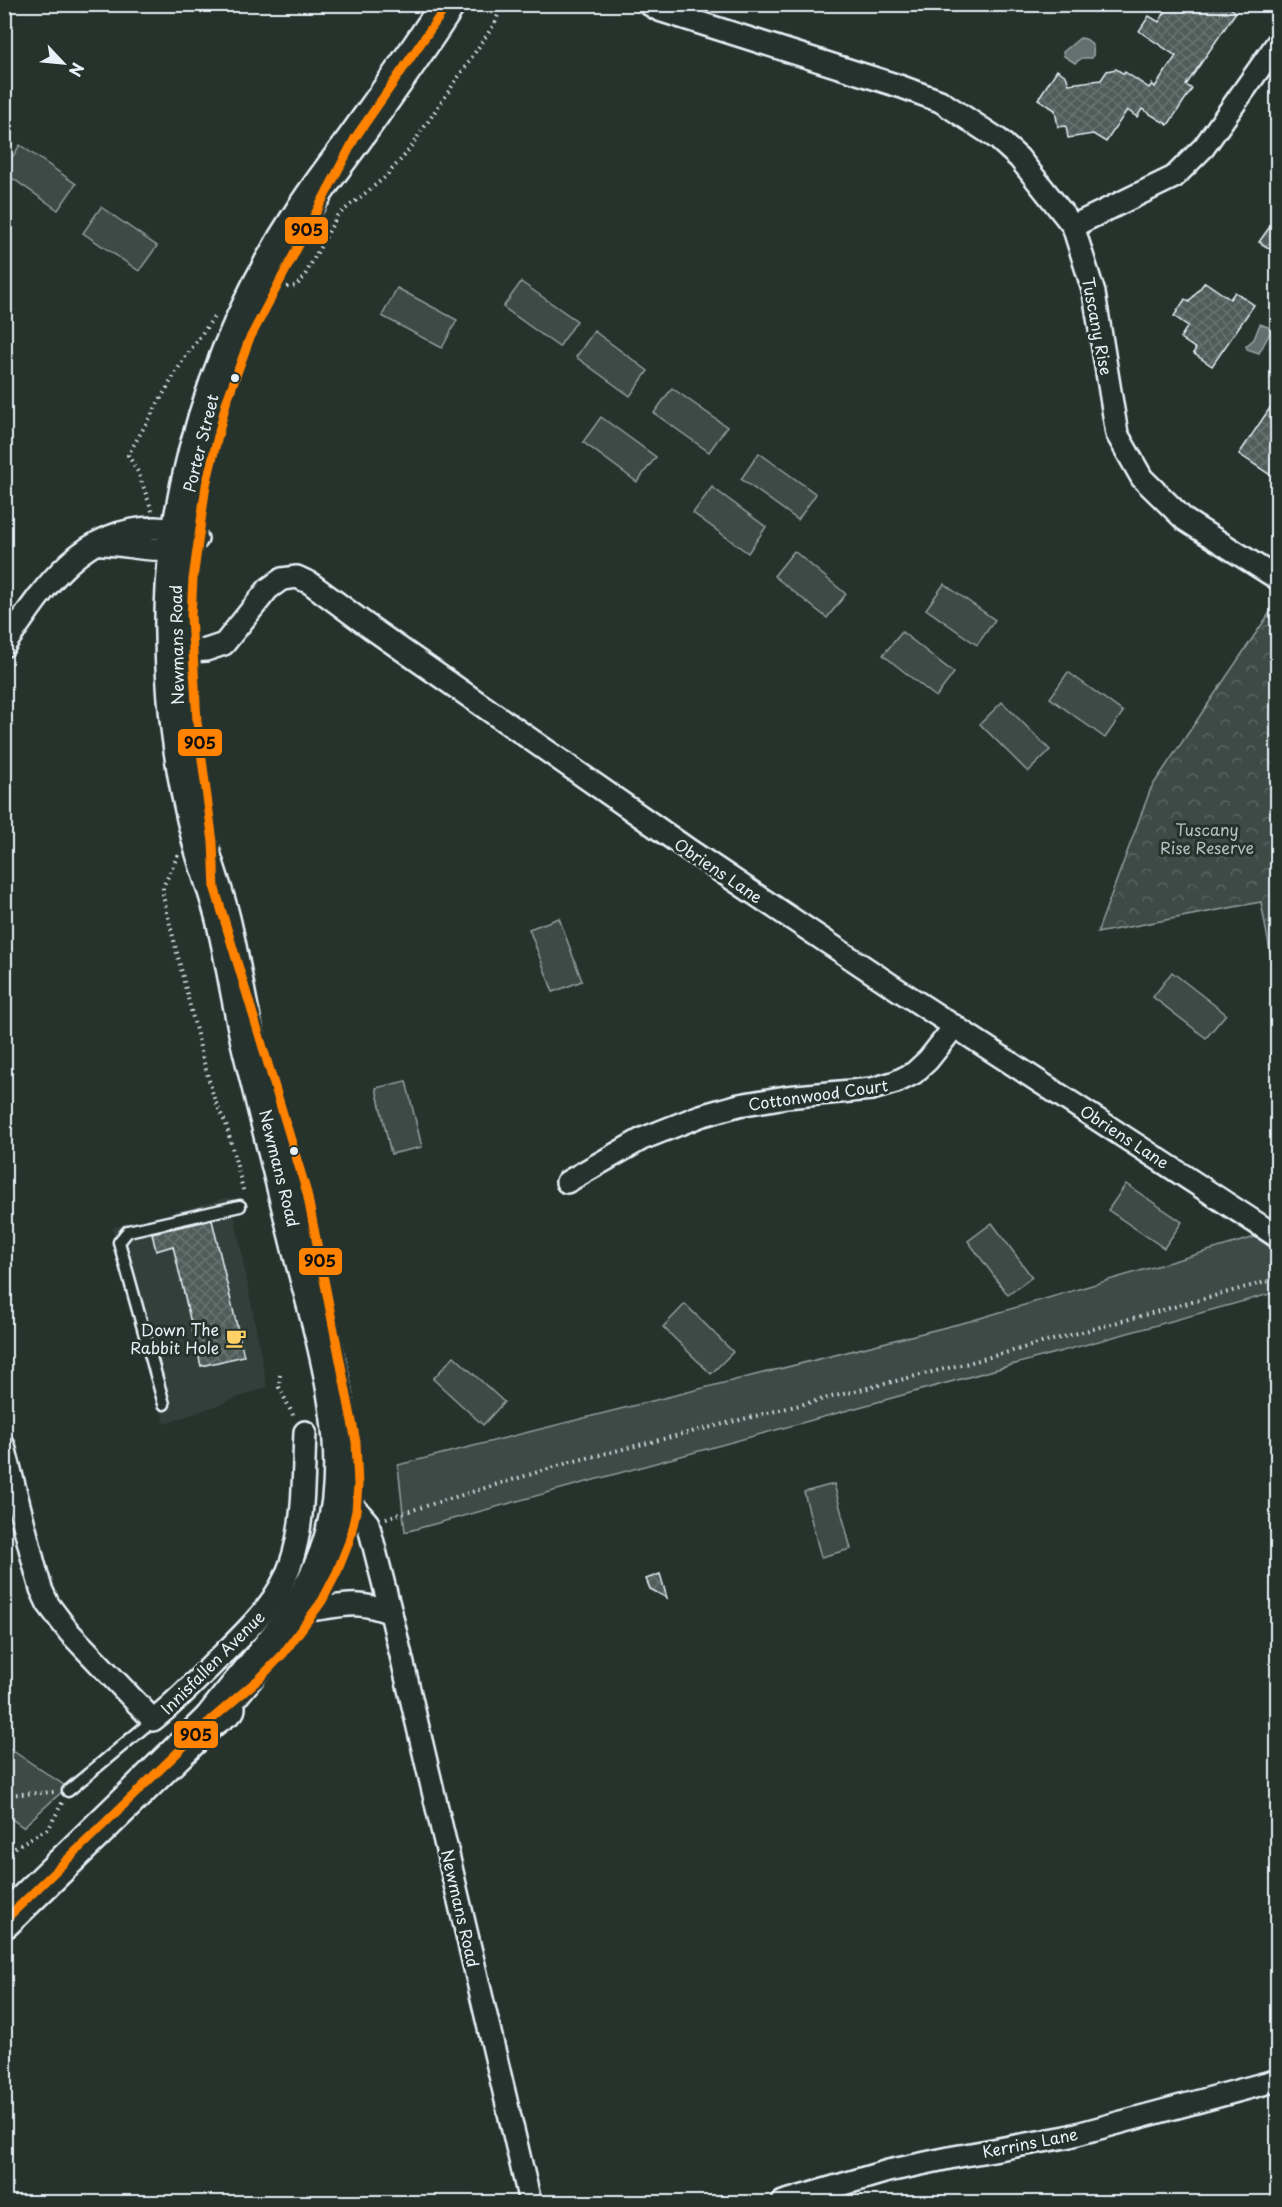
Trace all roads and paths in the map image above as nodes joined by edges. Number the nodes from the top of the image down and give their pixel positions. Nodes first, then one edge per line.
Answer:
1 (448, 4) edge
2 (502, 4) edge
3 (649, 4) edge
4 (1278, 42) edge
5 (355, 138) junction
6 (1073, 226) junction
7 (278, 283) junction
8 (219, 311) dead end
9 (177, 538) junction
10 (96, 544) junction
11 (1278, 579) edge
12 (4, 646) edge
13 (182, 653) junction
14 (182, 849) dead end
15 (955, 1026) junction
16 (567, 1182) dead end
17 (243, 1202) joint
18 (1278, 1237) edge
19 (1278, 1276) edge
20 (280, 1375) dead end
21 (164, 1404) dead end
22 (305, 1432) joint
23 (4, 1446) edge
24 (355, 1511) junction
25 (317, 1609) junction
26 (391, 1613) junction
27 (153, 1720) junction
28 (211, 1720) junction
29 (69, 1791) junction
30 (4, 1795) edge
31 (4, 1862) edge
32 (4, 1921) edge
33 (1278, 2080) edge
34 (530, 2202) edge
35 (783, 2202) edge

1 - 5 main road, Porter Street
2 - 7 path
3 - 6 street, Tuscany Rise
4 - 6 street
5 - 7 main road, Porter Street
5 - 9 main road, Porter Street
6 - 11 street, Tuscany Rise
7 - 9 main road, Porter Street
8 - 9 path
9 - 10 street
9 - 10 street
9 - 13 main road, Newmans Road
10 - 12 street
13 - 15 street, Obriens Lane
13 - 24 main road, Newmans Road
14 - 17 path
15 - 16 street, Cottonwood Court
15 - 18 street, Obriens Lane
17 - 21 lane
19 - 24 path
20 - 22 path
22 - 27 street, Innisfallen Avenue
23 - 27 street, Innisfallen Avenue
24 - 25 main road
24 - 26 street, Newmans Road
24 - 28 main road
25 - 26 street
25 - 28 main road
26 - 34 street, Newmans Road
27 - 29 lane
28 - 32 main road
29 - 30 path
29 - 31 path
33 - 35 street, Kerrins Lane

